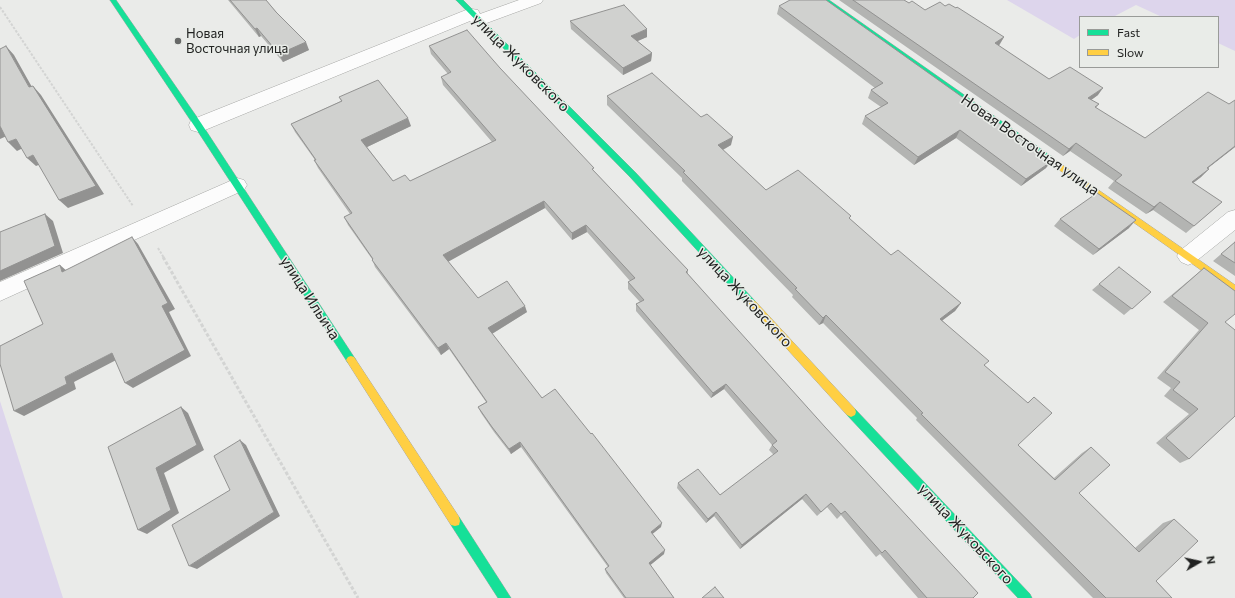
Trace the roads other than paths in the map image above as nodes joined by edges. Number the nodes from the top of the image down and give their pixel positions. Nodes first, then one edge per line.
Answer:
1 (113, 0) edge
2 (459, 0) edge
3 (535, 0) edge
4 (825, 0) edge
5 (475, 17) junction
6 (198, 125) junction
7 (237, 185) junction
8 (1235, 218) edge
9 (1188, 256) junction
10 (1235, 290) edge
11 (0, 292) edge
12 (505, 598) edge
13 (1026, 598) edge

1 - 6 street, улица Ильича
2 - 5 street, улица Жуковского
3 - 5 street
4 - 9 street, Новая Восточная улица
5 - 6 street
5 - 13 street, улица Жуковского
6 - 7 street, улица Ильича
7 - 11 street
7 - 12 street, улица Ильича
8 - 9 street
9 - 10 street, Новая Восточная улица

